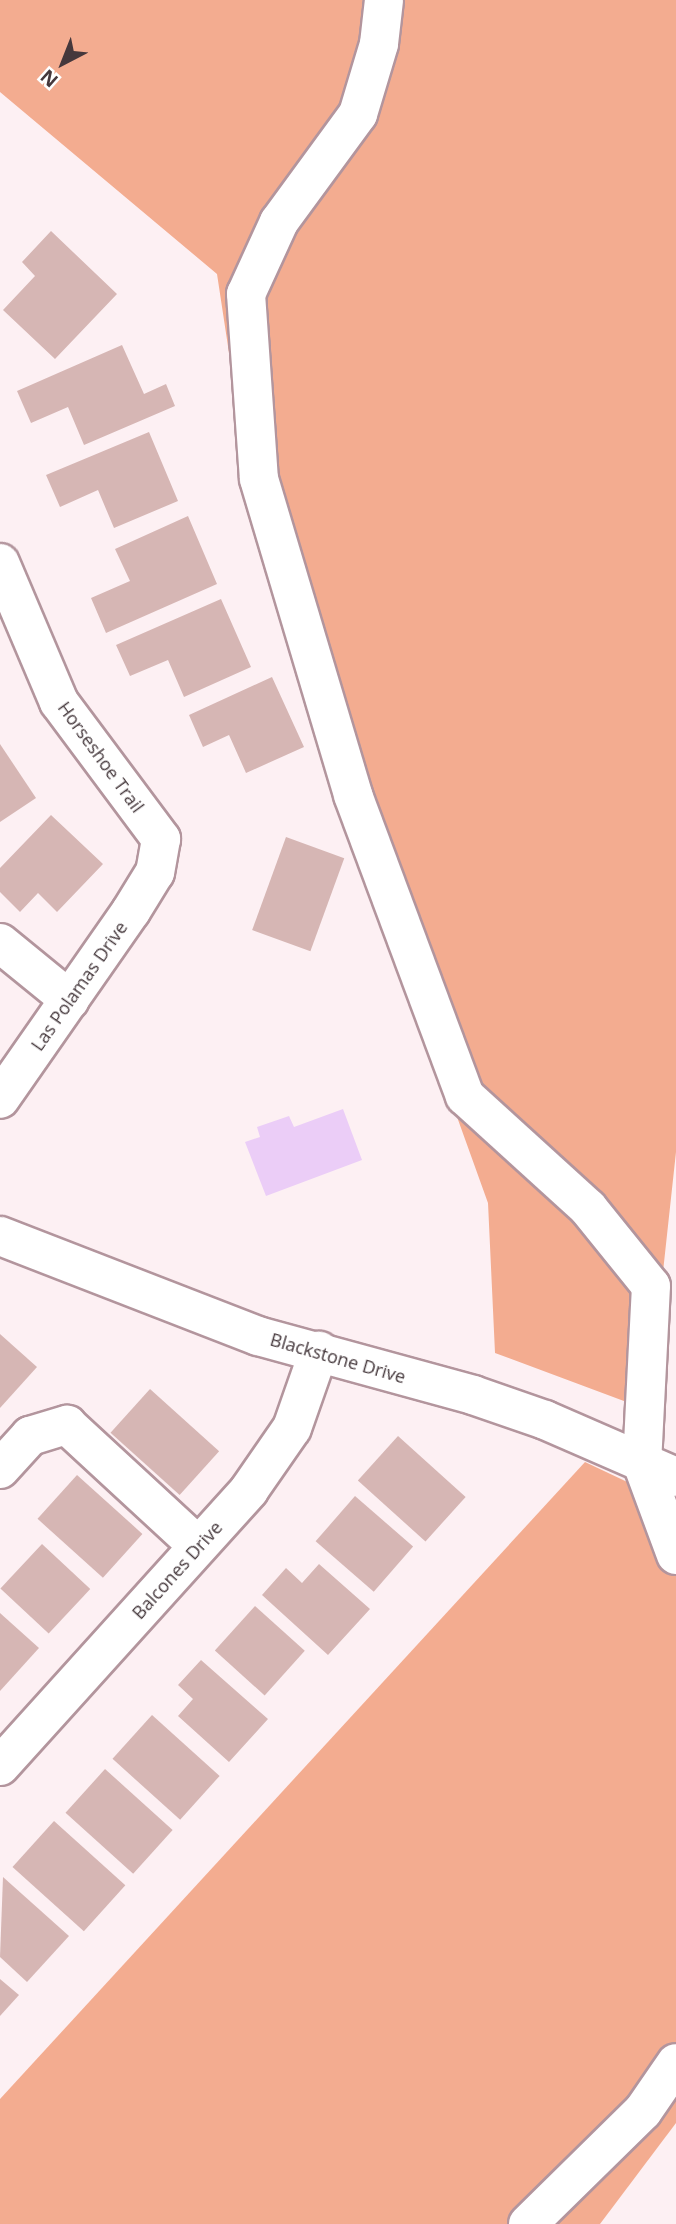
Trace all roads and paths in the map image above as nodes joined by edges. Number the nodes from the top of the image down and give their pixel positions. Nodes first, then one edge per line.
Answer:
1 (384, 0) edge
2 (0, 563) edge
3 (155, 872) joint
4 (0, 943) edge
5 (70, 1000) junction
6 (0, 1099) edge
7 (0, 1236) edge
8 (319, 1351) junction
9 (0, 1469) edge
10 (659, 1470) edge
11 (198, 1546) junction
12 (676, 1555) edge
13 (0, 1766) edge
14 (676, 2063) edge
15 (528, 2224) edge

1 - 10 street
2 - 3 street, Horseshoe Trail
3 - 5 street, Las Polamas Drive
4 - 5 street
5 - 6 street, Las Polamas Drive
7 - 8 street, Blackstone Drive
8 - 10 street, Blackstone Drive
8 - 11 street, Balcones Drive
9 - 11 street
10 - 12 street
11 - 13 street, Balcones Drive
14 - 15 street

